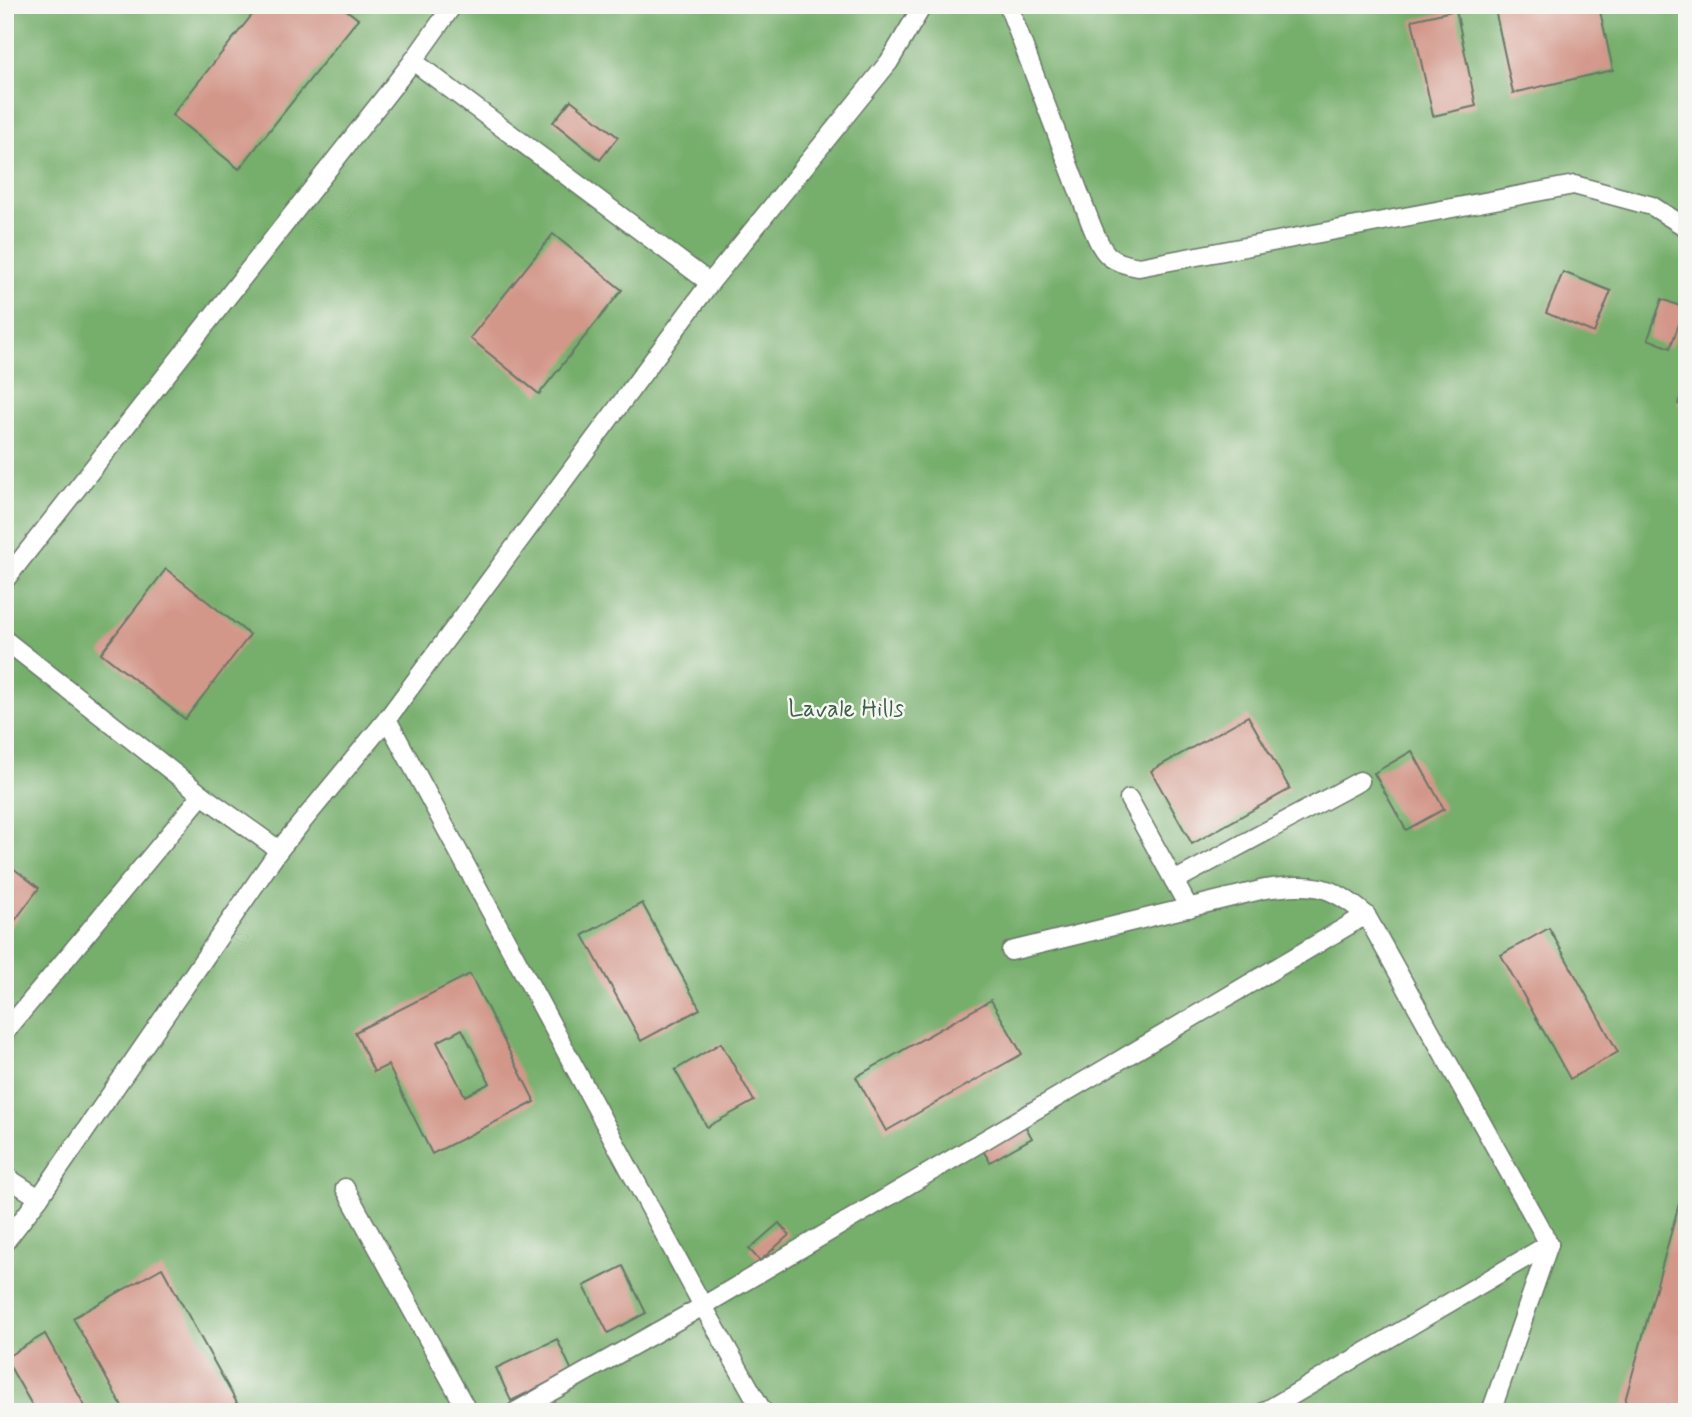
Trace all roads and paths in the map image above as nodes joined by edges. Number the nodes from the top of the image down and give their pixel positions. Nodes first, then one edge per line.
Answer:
1 (453, 5) edge
2 (923, 5) edge
3 (1008, 5) edge
4 (413, 61) junction
5 (1687, 228) edge
6 (710, 284) junction
7 (5, 580) edge
8 (5, 640) edge
9 (387, 719) junction
10 (1360, 781) dead end
11 (202, 795) junction
12 (1129, 799) dead end
13 (279, 850) junction
14 (1174, 881) junction
15 (1189, 908) junction
16 (1366, 915) junction
17 (1011, 951) dead end
18 (5, 1032) edge
19 (5, 1177) edge
20 (345, 1188) dead end
21 (39, 1198) junction
22 (5, 1242) edge
23 (1549, 1244) junction
24 (703, 1306) junction
25 (468, 1412) edge
26 (515, 1412) edge
27 (764, 1412) edge
28 (1264, 1412) edge
29 (1491, 1412) edge

1 - 4 lane
2 - 6 lane
3 - 5 lane
4 - 6 lane
4 - 7 lane
6 - 9 lane
8 - 11 lane
9 - 13 lane
9 - 24 lane
10 - 14 lane
11 - 13 lane
11 - 18 lane
12 - 14 lane
13 - 21 lane
14 - 15 lane
15 - 16 lane
15 - 17 lane
16 - 23 lane
16 - 24 lane
19 - 21 lane
20 - 25 lane
21 - 22 lane
23 - 28 lane
23 - 29 lane
24 - 26 lane
24 - 27 lane

